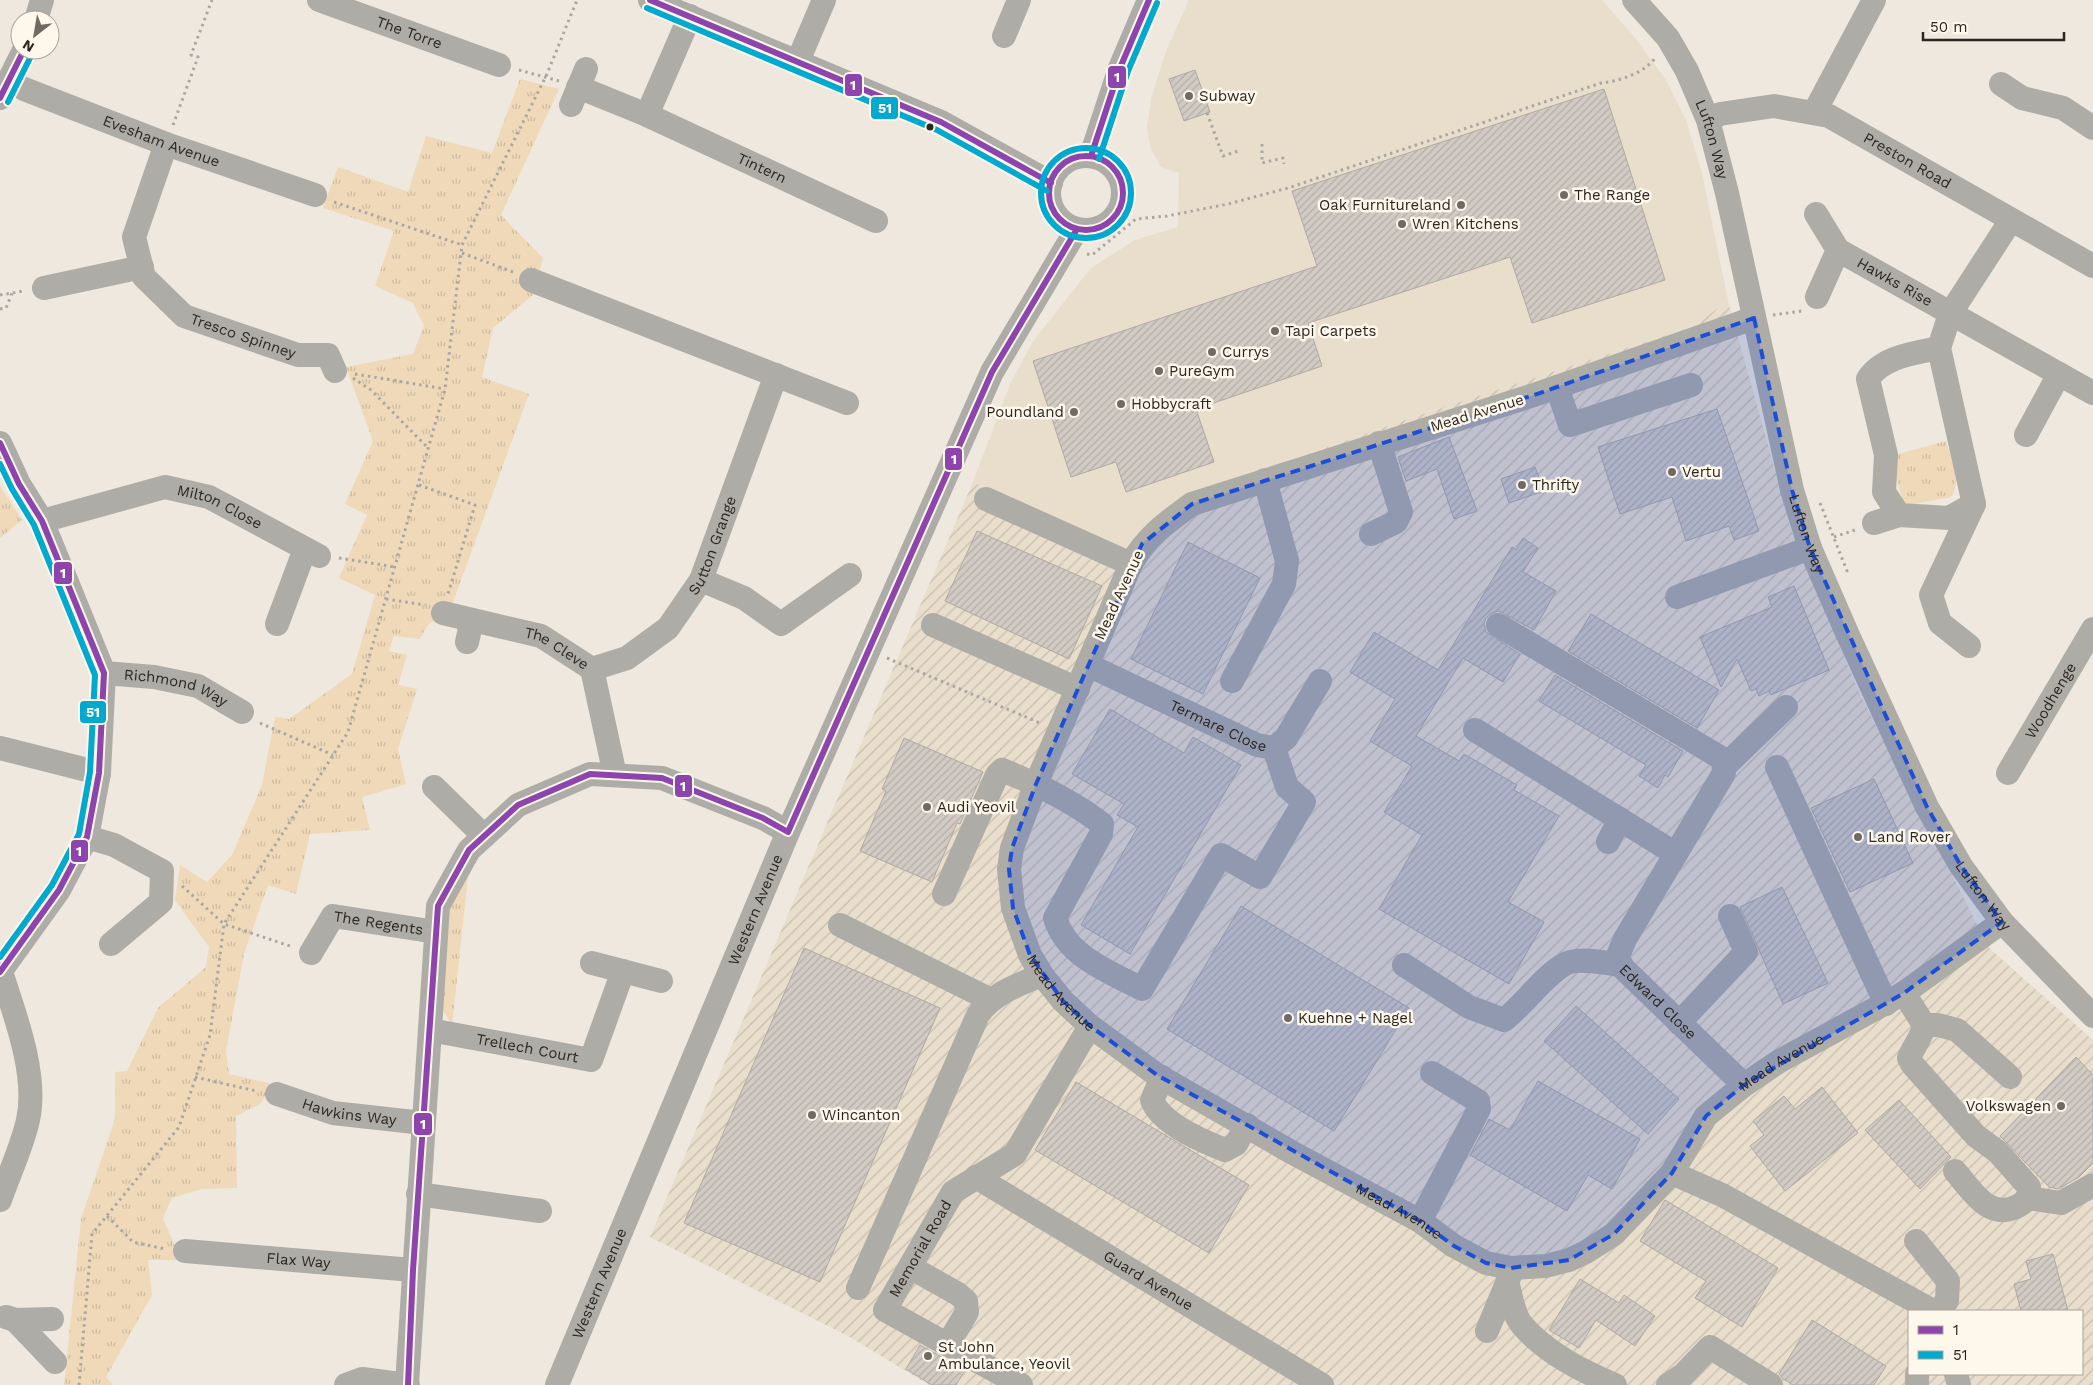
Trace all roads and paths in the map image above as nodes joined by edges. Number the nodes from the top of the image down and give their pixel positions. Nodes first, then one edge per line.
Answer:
1 (212, 0) edge
2 (320, 0) edge
3 (577, 0) edge
4 (650, 0) edge
5 (824, 0) edge
6 (1019, 0) edge
7 (1149, 0) edge
8 (1634, 0) edge
9 (1874, 0) edge
10 (690, 16) junction
11 (1004, 36) dead end
12 (1660, 53) dead end
13 (19, 60) edge
14 (798, 61) junction
15 (498, 68) joint
16 (545, 78) junction
17 (2001, 84) dead end
18 (579, 87) joint
19 (5, 89) edge
20 (1207, 113) dead end
21 (1814, 113) junction
22 (647, 115) junction
23 (1708, 120) junction
24 (2093, 128) edge
25 (166, 144) junction
26 (1262, 144) dead end
27 (1241, 150) dead end
28 (1091, 156) junction
29 (1284, 164) dead end
30 (1051, 183) junction
31 (315, 195) joint
32 (1816, 214) dead end
33 (2011, 220) junction
34 (876, 221) dead end
35 (1071, 238) junction
36 (462, 245) junction
37 (1838, 250) junction
38 (462, 253) junction
39 (2093, 266) edge
40 (142, 267) junction
41 (531, 280) joint
42 (44, 288) dead end
43 (12, 292) dead end
44 (1818, 297) joint
45 (0, 310) edge
46 (1950, 314) junction
47 (1769, 319) junction
48 (1939, 348) junction
49 (335, 371) dead end
50 (2060, 374) junction
51 (776, 375) junction
52 (1691, 385) dead end
53 (1557, 387) junction
54 (446, 389) junction
55 (2093, 393) edge
56 (847, 403) dead end
57 (2026, 435) dead end
58 (0, 443) edge
59 (1379, 444) junction
60 (429, 449) junction
61 (1265, 480) junction
62 (419, 485) junction
63 (1817, 494) dead end
64 (986, 499) dead end
65 (1974, 504) junction
66 (1899, 515) junction
67 (42, 521) junction
68 (1874, 523) dead end
69 (1371, 534) dead end
70 (1810, 548) junction
71 (312, 552) junction
72 (1131, 564) junction
73 (395, 568) junction
74 (456, 569) dead end
75 (850, 575) dead end
76 (700, 580) junction
77 (1824, 580) junction
78 (1677, 597) dead end
79 (386, 599) junction
80 (443, 613) joint
81 (277, 624) dead end
82 (933, 624) dead end
83 (1498, 625) dead end
84 (2093, 629) edge
85 (1969, 646) dead end
86 (869, 650) junction
87 (1088, 665) junction
88 (592, 669) junction
89 (104, 673) junction
90 (1232, 681) dead end
91 (1320, 681) dead end
92 (1078, 688) junction
93 (1786, 707) dead end
94 (242, 712) joint
95 (1475, 730) dead end
96 (1059, 731) junction
97 (0, 748) edge
98 (1274, 748) junction
99 (333, 755) junction
100 (1726, 766) junction
101 (1777, 767) dead end
102 (99, 773) junction
103 (2008, 773) dead end
104 (615, 775) junction
105 (1036, 784) junction
106 (434, 787) dead end
107 (1620, 819) junction
108 (788, 832) junction
109 (484, 836) junction
110 (88, 837) junction
111 (1608, 842) dead end
112 (1676, 854) junction
113 (162, 871) junction
114 (944, 894) dead end
115 (1730, 916) dead end
116 (2002, 922) junction
117 (224, 924) junction
118 (840, 925) dead end
119 (436, 932) junction
120 (111, 944) dead end
121 (311, 952) joint
122 (592, 962) dead end
123 (1404, 965) dead end
124 (1620, 965) junction
125 (623, 971) junction
126 (1, 972) edge
127 (1042, 975) junction
128 (661, 981) dead end
129 (1895, 998) junction
130 (991, 1000) junction
131 (2093, 1016) edge
132 (1679, 1023) junction
133 (1924, 1025) junction
134 (1090, 1026) junction
135 (430, 1030) junction
136 (1432, 1073) dead end
137 (196, 1077) junction
138 (1162, 1077) junction
139 (2010, 1077) dead end
140 (1744, 1085) junction
141 (277, 1094) joint
142 (423, 1123) junction
143 (1247, 1125) junction
144 (1955, 1171) dead end
145 (1672, 1173) junction
146 (976, 1178) junction
147 (2093, 1185) edge
148 (418, 1194) junction
149 (2027, 1198) junction
150 (0, 1200) edge
151 (540, 1211) dead end
152 (107, 1216) junction
153 (1420, 1222) junction
154 (1916, 1241) dead end
155 (185, 1251) joint
156 (910, 1267) junction
157 (413, 1270) junction
158 (1509, 1276) junction
159 (858, 1288) dead end
160 (1931, 1310) edge
161 (1939, 1310) edge
162 (8, 1317) edge
163 (52, 1319) dead end
164 (1487, 1331) dead end
165 (948, 1344) junction
166 (55, 1362) dead end
167 (79, 1385) edge
168 (346, 1385) edge
169 (407, 1385) edge
170 (558, 1385) edge
171 (1021, 1385) edge
172 (1322, 1385) edge
173 (1615, 1385) edge
174 (1668, 1385) edge
175 (1771, 1385) edge

1 - 25 path
2 - 15 street, The Torre
3 - 16 path
4 - 10 street
5 - 14 street
6 - 11 street
7 - 28 street
8 - 23 street, Lufton Way
9 - 21 street
10 - 14 street
10 - 22 street
12 - 35 path
13 - 19 street
14 - 30 street
15 - 16 path
16 - 18 path
16 - 36 path
17 - 24 street
18 - 22 street, Tintern
19 - 25 street, Evesham Avenue
20 - 27 path
21 - 23 street, Preston Road
21 - 33 street, Preston Road
22 - 34 street, Tintern
23 - 47 street, Lufton Way
25 - 31 street, Evesham Avenue
25 - 40 street, Tresco Spinney
26 - 29 path
28 - 30 street
28 - 35 street
30 - 35 street
31 - 36 path
32 - 37 street, Hawks Rise
33 - 39 street, Preston Road
33 - 46 street
35 - 86 street, Western Avenue
36 - 38 path
37 - 44 street, Hawks Rise
37 - 46 street, Hawks Rise
38 - 41 path
38 - 54 path
40 - 42 street
40 - 49 street, Tresco Spinney
41 - 51 street
43 - 45 path
44 - 47 path
46 - 48 street
46 - 50 street, Hawks Rise
47 - 53 street, Mead Avenue
47 - 70 street, Lufton Way
48 - 65 street
48 - 66 street
50 - 55 street, Hawks Rise
50 - 57 street
51 - 56 street
51 - 76 street, Sutton Grange
52 - 53 street
53 - 59 street, Mead Avenue
54 - 60 path
54 - 60 path
58 - 67 street
59 - 61 street, Mead Avenue
59 - 69 street
60 - 62 path
61 - 72 street, Mead Avenue
61 - 90 street
62 - 73 path
62 - 74 path
63 - 77 path
64 - 72 street
65 - 66 street
65 - 85 street
66 - 68 street
67 - 71 street, Milton Close
67 - 89 street
70 - 77 street, Lufton Way
70 - 78 street
71 - 73 path
71 - 81 street
72 - 87 street, Mead Avenue
73 - 79 path
75 - 76 street
76 - 88 street, Sutton Grange
77 - 116 street, Lufton Way
79 - 80 path
79 - 99 path
80 - 88 street, The Cleve
82 - 92 street
83 - 100 street
84 - 103 street, Woodhenge
86 - 96 path
86 - 108 street, Western Avenue
87 - 92 street, Mead Avenue
87 - 98 street, Termare Close
88 - 104 street, The Cleve
89 - 94 street, Richmond Way
89 - 102 street
91 - 98 street, Termare Close
92 - 96 street, Mead Avenue
93 - 100 street, Edward Close
94 - 99 path
95 - 107 street
96 - 105 street, Mead Avenue
97 - 102 street
98 - 105 street
99 - 117 path
100 - 112 street, Edward Close
101 - 129 street
102 - 110 street
104 - 108 street
104 - 109 street
105 - 114 street
105 - 127 street, Mead Avenue
106 - 109 street
107 - 111 street
107 - 112 street
108 - 170 street, Western Avenue
109 - 119 street
110 - 113 street
110 - 126 street
112 - 124 street, Edward Close
113 - 117 path
113 - 120 street
115 - 132 street
116 - 129 street, Mead Avenue
116 - 131 street, Lufton Way
117 - 121 path
117 - 137 path
118 - 130 street
119 - 121 street, The Regents
119 - 135 street
122 - 125 street
123 - 124 street
124 - 132 street, Edward Close
125 - 128 street
125 - 135 street, Trellech Court
126 - 150 street
127 - 130 street
127 - 134 street, Mead Avenue
129 - 133 street
129 - 140 street, Mead Avenue
130 - 159 street
132 - 140 street, Edward Close
133 - 139 street
133 - 149 street
134 - 138 street, Mead Avenue
134 - 146 street, Memorial Road
135 - 142 street
136 - 153 street
137 - 141 path
137 - 152 path
138 - 143 street, Mead Avenue
138 - 143 street
140 - 145 street, Mead Avenue
141 - 142 street, Hawkins Way
142 - 148 street
143 - 153 street, Mead Avenue
144 - 149 street
145 - 158 street, Mead Avenue
145 - 160 street
146 - 156 street, Memorial Road
146 - 172 street, Guard Avenue
147 - 149 street
148 - 151 street
148 - 157 street
152 - 155 path
152 - 167 path
153 - 158 street, Mead Avenue
154 - 161 street
155 - 157 street, Flax Way
156 - 165 street
156 - 165 street, Memorial Road
157 - 169 street
158 - 164 street
158 - 173 street
162 - 163 street
162 - 166 street
165 - 171 street, Memorial Road
168 - 169 street
174 - 175 street

